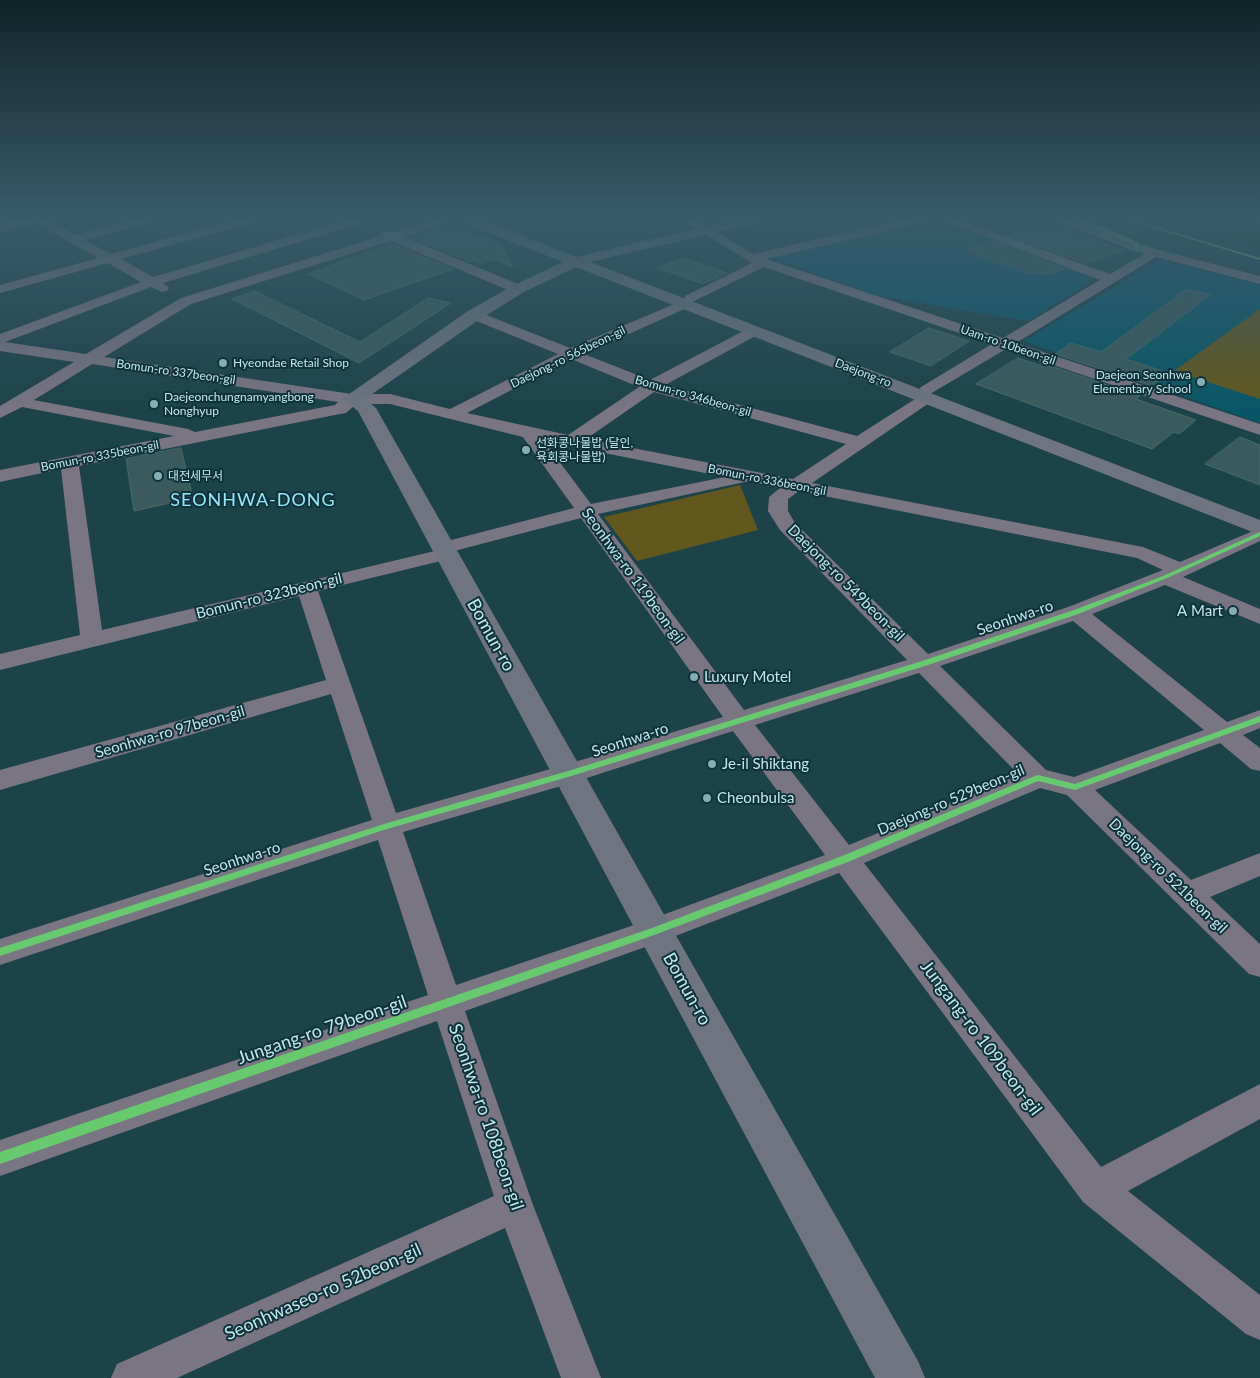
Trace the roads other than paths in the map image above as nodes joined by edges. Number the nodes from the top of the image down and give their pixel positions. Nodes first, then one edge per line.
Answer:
1 (21, 283) edge
2 (149, 283) edge
3 (154, 283) edge
4 (244, 283) edge
5 (504, 283) edge
6 (523, 283) edge
7 (530, 283) edge
8 (534, 283) edge
9 (632, 283) edge
10 (660, 283) edge
11 (717, 283) edge
12 (826, 283) edge
13 (1104, 283) edge
14 (0, 289) edge
15 (518, 289) junction
16 (687, 301) junction
17 (186, 302) junction
18 (474, 315) junction
19 (754, 331) junction
20 (0, 339) edge
21 (1004, 343) junction
22 (0, 346) edge
23 (570, 354) junction
24 (92, 360) junction
25 (650, 386) junction
26 (926, 394) junction
27 (352, 398) junction
28 (21, 402) junction
29 (0, 413) edge
30 (452, 414) junction
31 (1260, 430) edge
32 (529, 433) junction
33 (199, 436) junction
34 (572, 441) junction
35 (859, 442) junction
36 (69, 462) junction
37 (0, 476) edge
38 (750, 477) junction
39 (793, 486) junction
40 (586, 512) junction
41 (1260, 517) edge
42 (1260, 528) edge
43 (1260, 534) edge
44 (445, 551) junction
45 (1173, 574) junction
46 (306, 586) junction
47 (1076, 612) junction
48 (1260, 617) edge
49 (92, 639) junction
50 (0, 662) edge
51 (925, 663) junction
52 (339, 684) junction
53 (1260, 719) edge
54 (738, 720) junction
55 (1224, 732) junction
56 (1260, 762) edge
57 (568, 774) junction
58 (1038, 778) junction
59 (0, 780) edge
60 (1076, 787) junction
61 (387, 826) junction
62 (844, 858) junction
63 (1260, 864) edge
64 (1187, 894) junction
65 (654, 931) junction
66 (0, 952) edge
67 (1260, 964) edge
68 (448, 1002) junction
69 (1260, 1101) edge
70 (0, 1158) edge
71 (1096, 1189) junction
72 (515, 1205) junction
73 (1260, 1320) edge
74 (131, 1378) edge
75 (580, 1378) edge
76 (901, 1378) edge

1 - 14 street
2 - 20 street
3 - 17 street
4 - 17 street
5 - 15 street
6 - 15 main road
7 - 15 main road
8 - 15 main road
9 - 16 main road, Daejong-ro
10 - 16 main road, Daejong-ro
11 - 16 street, Daejong-ro 565beon-gil
12 - 21 street, Uam-ro 10beon-gil
13 - 21 street, Daejong-ro 549beon-gil
15 - 18 main road
16 - 19 main road, Daejong-ro
16 - 23 street, Daejong-ro 565beon-gil
16 - 26 main road, Daejong-ro
17 - 24 street
18 - 23 street, Bomun-ro 346beon-gil
18 - 27 main road
19 - 25 street
19 - 26 main road, Daejong-ro
21 - 26 street, Daejong-ro 549beon-gil
21 - 31 street, Uam-ro 10beon-gil
22 - 24 street, Bomun-ro 337beon-gil
23 - 25 street, Bomun-ro 346beon-gil
23 - 30 street, Daejong-ro 565beon-gil
24 - 27 street, Bomun-ro 337beon-gil
24 - 28 street
25 - 34 street
25 - 35 street, Bomun-ro 346beon-gil
26 - 35 street, Daejong-ro 549beon-gil
26 - 41 main road, Daejong-ro
26 - 42 main road, Daejong-ro
27 - 30 street, Bomun-ro 336beon-gil
27 - 33 street, Bomun-ro 335beon-gil
27 - 44 main road, Bomun-ro
28 - 29 street
28 - 33 street, Bomun-ro 335beon-gil
30 - 32 street, Bomun-ro 336beon-gil
32 - 34 street, Bomun-ro 336beon-gil
32 - 40 street, Seonhwa-ro 119beon-gil
33 - 36 street, Bomun-ro 335beon-gil
34 - 38 street, Bomun-ro 336beon-gil
35 - 39 street, Daejong-ro 549beon-gil
36 - 37 street, Bomun-ro 335beon-gil
36 - 49 street
38 - 39 street, Bomun-ro 336beon-gil
38 - 40 street
39 - 45 street, Bomun-ro 336beon-gil
39 - 51 street, Daejong-ro 549beon-gil
40 - 44 street
40 - 54 street, Seonhwa-ro 119beon-gil
43 - 45 street, Seonhwa-ro
44 - 46 street, Bomun-ro 323beon-gil
44 - 57 main road, Bomun-ro
45 - 47 street, Seonhwa-ro
45 - 48 street, Bomun-ro 336beon-gil
46 - 49 street, Bomun-ro 323beon-gil
46 - 52 street
47 - 51 street, Seonhwa-ro
47 - 55 street
49 - 50 street, Bomun-ro 323beon-gil
51 - 54 street, Seonhwa-ro
51 - 58 street
52 - 59 street, Seonhwa-ro 97beon-gil
52 - 61 street
53 - 55 street
54 - 57 street, Seonhwa-ro
54 - 62 street, Jungang-ro 109beon-gil
55 - 56 street
55 - 60 street
57 - 61 street, Seonhwa-ro
57 - 65 main road, Bomun-ro
58 - 60 street, Daejong-ro 529beon-gil
58 - 62 street, Daejong-ro 529beon-gil
60 - 64 street, Daejong-ro 521beon-gil
61 - 66 street, Seonhwa-ro
61 - 68 street, Seonhwa-ro 108beon-gil
62 - 65 street, Daejong-ro 529beon-gil
62 - 71 street, Jungang-ro 109beon-gil
63 - 64 street
64 - 67 street, Daejong-ro 521beon-gil
65 - 68 street, Jungang-ro 79beon-gil
65 - 76 main road, Bomun-ro
68 - 70 street, Jungang-ro 79beon-gil
68 - 72 street, Seonhwa-ro 108beon-gil
69 - 71 street
71 - 73 street, Jungang-ro 109beon-gil
72 - 74 street, Seonhwaseo-ro 52beon-gil
72 - 75 street, Seonhwa-ro 108beon-gil

